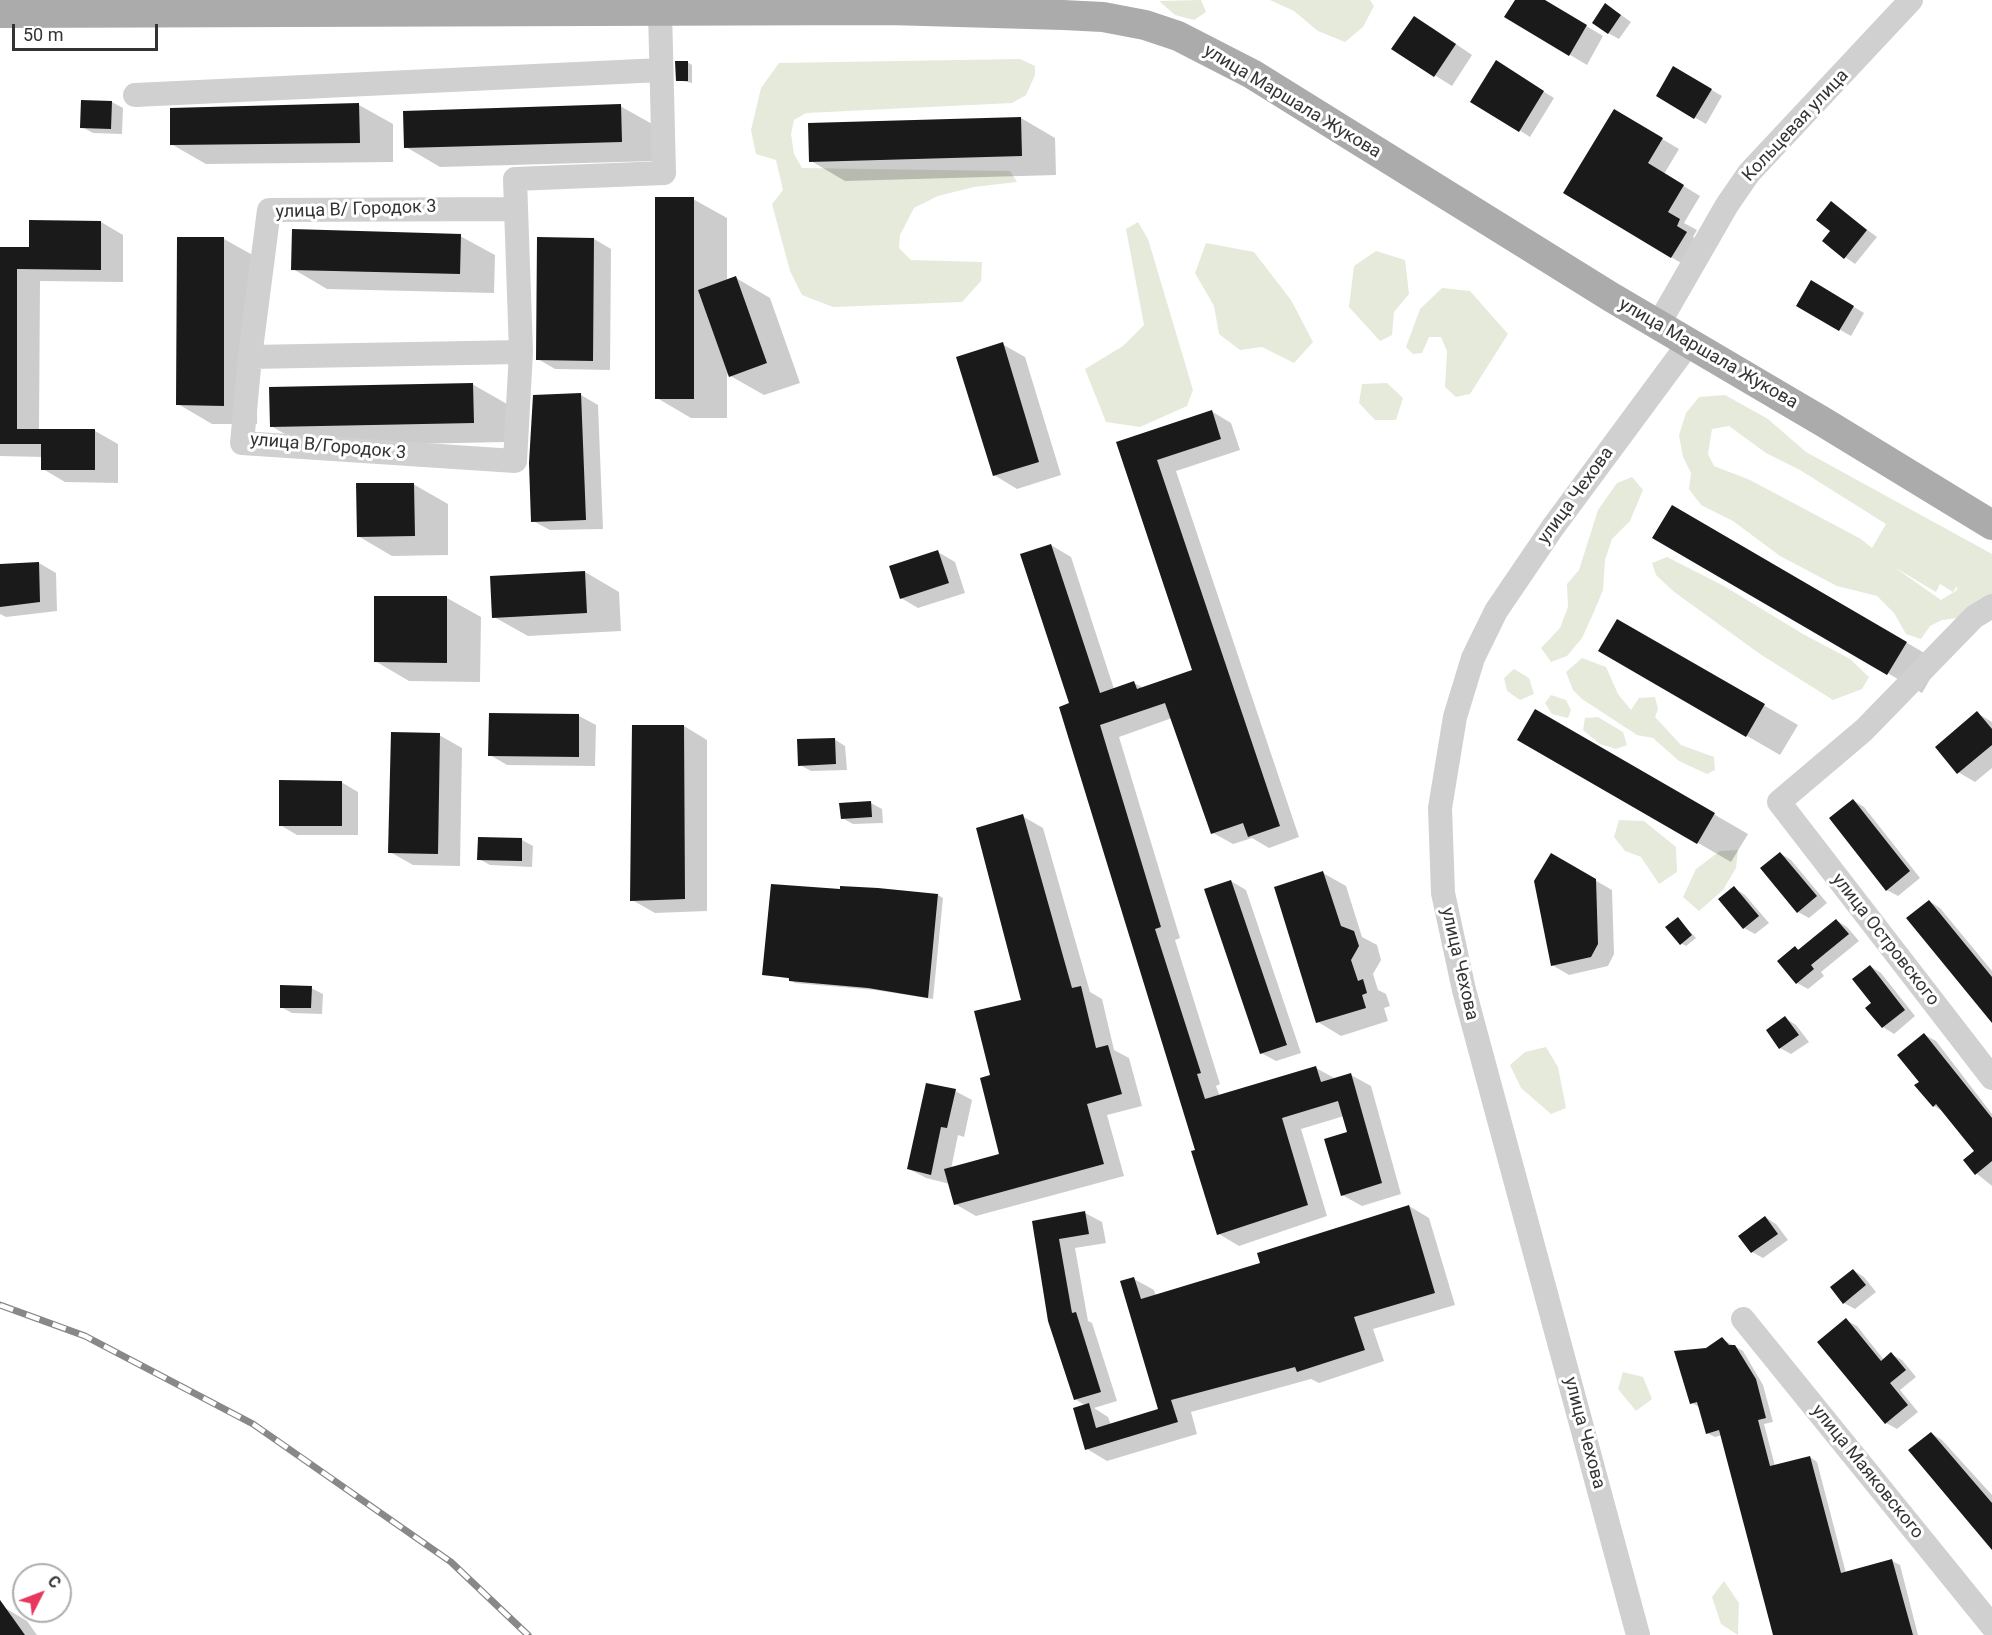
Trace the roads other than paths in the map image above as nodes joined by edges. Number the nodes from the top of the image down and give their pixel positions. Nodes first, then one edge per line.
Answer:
1 (1911, 0) edge
2 (660, 11) junction
3 (0, 13) edge
4 (661, 70) junction
5 (135, 95) dead end
6 (516, 209) junction
7 (1658, 325) junction
8 (1689, 343) junction
9 (521, 352) junction
10 (250, 357) junction
11 (1992, 525) edge
12 (1992, 606) edge
13 (1992, 1078) edge
14 (1743, 1319) dead end
15 (1992, 1626) edge
16 (1638, 1635) edge

1 - 7 street, Кольцевая улица
2 - 3 main road, улица Маршала Жукова
2 - 4 street, улица В/Городок 3
2 - 7 main road, улица Маршала Жукова
4 - 5 street
4 - 6 street, улица В/Городок 3
6 - 9 street, улица В/Городок 3
6 - 10 street, улица В/ Городок 3
7 - 8 main road, улица Маршала Жукова
8 - 11 main road, улица Маршала Жукова
8 - 16 street, улица Чехова
9 - 10 street
9 - 10 street, улица В/Городок 3
12 - 13 street, улица Островского
14 - 15 street, улица Маяковского

